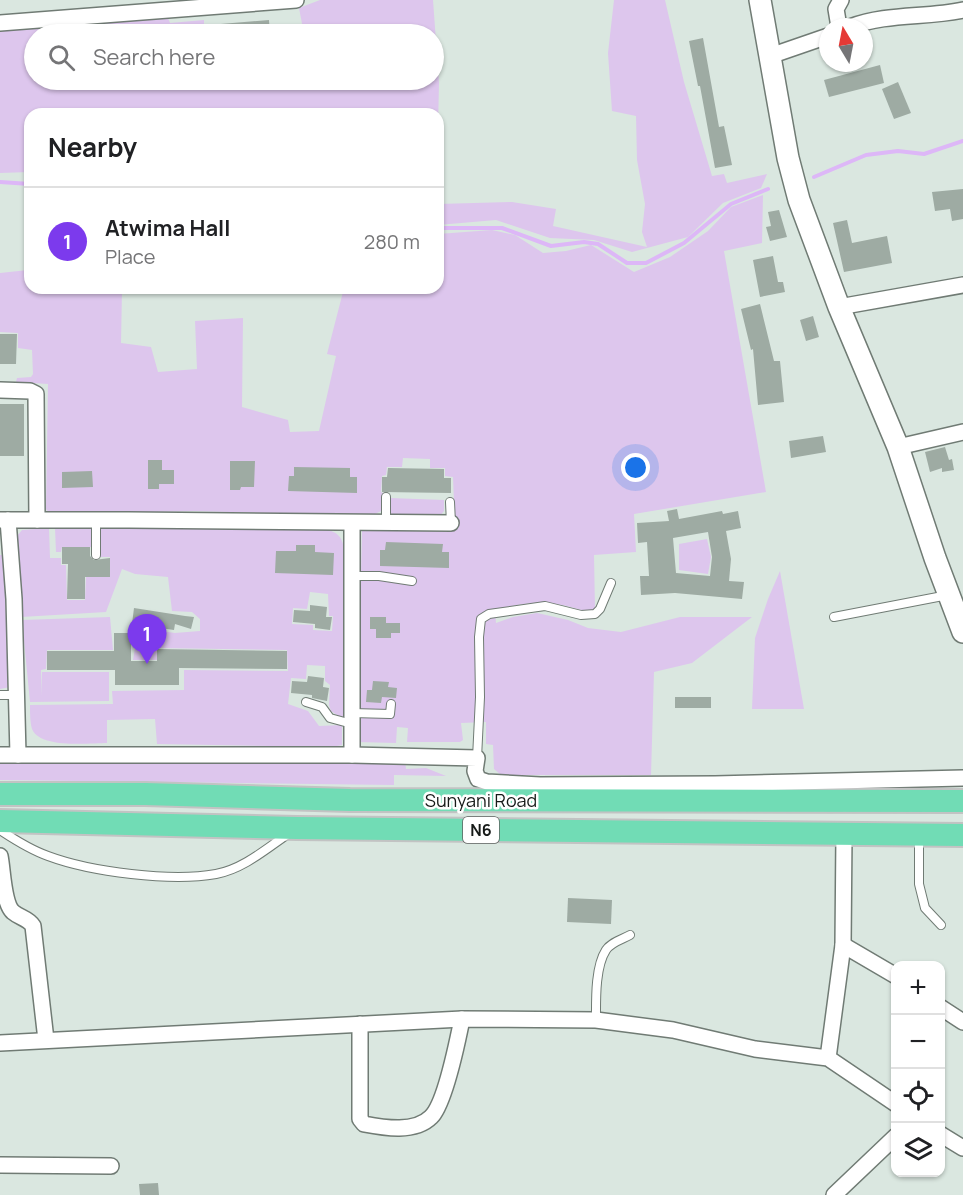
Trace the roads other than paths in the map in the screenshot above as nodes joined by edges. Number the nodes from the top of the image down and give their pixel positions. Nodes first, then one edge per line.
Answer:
1 (296, 0) edge
2 (760, 0) edge
3 (841, 0) edge
4 (963, 10) edge
5 (838, 18) edge
6 (873, 20) edge
7 (0, 23) edge
8 (819, 39) edge
9 (770, 56) junction
10 (963, 285) edge
11 (839, 307) junction
12 (0, 390) edge
13 (963, 432) edge
14 (898, 447) junction
15 (386, 497) dead end
16 (450, 502) dead end
17 (4, 520) edge
18 (37, 520) junction
19 (96, 520) junction
20 (451, 523) joint
21 (352, 524) junction
22 (386, 524) junction
23 (96, 555) dead end
24 (352, 576) junction
25 (412, 581) dead end
26 (611, 583) dead end
27 (949, 595) junction
28 (834, 617) dead end
29 (963, 633) edge
30 (0, 695) edge
31 (16, 695) junction
32 (306, 702) dead end
33 (391, 704) dead end
34 (352, 719) junction
35 (0, 755) edge
36 (18, 755) junction
37 (352, 755) junction
38 (477, 758) junction
39 (963, 778) edge
40 (0, 794) edge
41 (963, 801) edge
42 (0, 821) edge
43 (297, 828) junction
44 (0, 830) edge
45 (844, 834) junction
46 (919, 835) junction
47 (963, 835) edge
48 (0, 856) edge
49 (940, 925) dead end
50 (630, 935) dead end
51 (843, 945) junction
52 (891, 973) edge
53 (945, 1010) edge
54 (462, 1019) junction
55 (596, 1020) junction
56 (963, 1022) edge
57 (360, 1024) junction
58 (46, 1040) junction
59 (0, 1043) edge
60 (828, 1058) junction
61 (891, 1101) edge
62 (945, 1137) edge
63 (891, 1141) edge
64 (963, 1148) edge
65 (0, 1165) edge
66 (111, 1166) dead end
67 (834, 1195) edge

1 - 7 street
2 - 9 street
3 - 5 street
4 - 6 street
8 - 9 street
9 - 11 street
10 - 11 street
11 - 14 street
12 - 18 street
13 - 14 street
14 - 27 street
15 - 22 lane
16 - 20 lane
17 - 18 street
17 - 31 street
18 - 19 street
19 - 21 street
19 - 23 lane
20 - 22 street
21 - 22 street
21 - 24 street
24 - 25 lane
24 - 34 street
26 - 38 lane
27 - 28 lane
27 - 29 street
30 - 31 lane
31 - 36 street
32 - 34 lane
33 - 34 lane
34 - 37 street
35 - 36 street
36 - 37 street
37 - 38 street
38 - 39 street
40 - 41 main road, Sunyani Road / N6
42 - 43 main road, N6
43 - 44 lane
43 - 45 main road, N6
45 - 46 main road, N6
45 - 51 street
46 - 47 main road, N6
46 - 49 lane
48 - 58 street
50 - 55 lane
51 - 52 street
51 - 60 street
53 - 56 street
54 - 55 street
54 - 57 street
54 - 57 street
55 - 60 street
57 - 58 street
58 - 59 street
60 - 61 street
62 - 64 street
63 - 67 street
65 - 66 street

